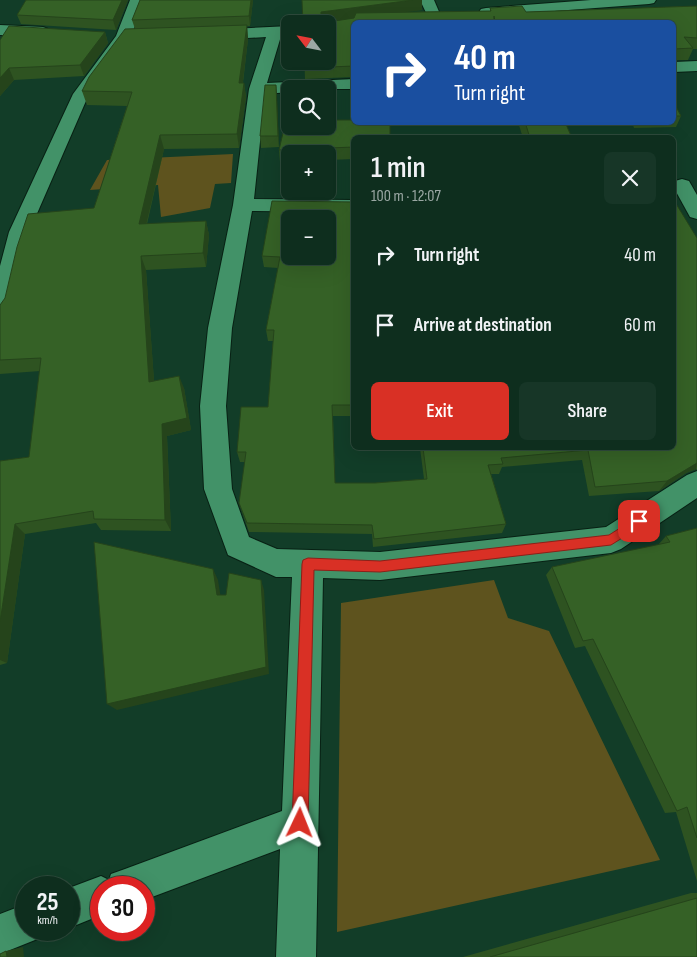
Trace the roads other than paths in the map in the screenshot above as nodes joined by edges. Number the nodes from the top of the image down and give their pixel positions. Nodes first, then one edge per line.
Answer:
1 (137, 0) edge
2 (427, 0) edge
3 (649, 0) edge
4 (451, 14) edge
5 (469, 14) edge
6 (0, 30) edge
7 (281, 31) edge
8 (57, 33) edge
9 (196, 35) edge
10 (281, 35) edge
11 (104, 36) edge
12 (132, 37) junction
13 (697, 66) edge
14 (676, 67) edge
15 (351, 84) edge
16 (257, 88) junction
17 (682, 185) dead end
18 (243, 206) junction
19 (351, 206) edge
20 (697, 213) edge
21 (0, 311) edge
22 (697, 483) edge
23 (308, 564) junction
24 (300, 823) junction
25 (155, 877) edge
26 (15, 928) edge
27 (0, 934) edge
28 (296, 957) edge

1 - 12 street
2 - 4 street
3 - 5 street
6 - 8 street
7 - 9 street
10 - 16 street
11 - 12 street
12 - 21 street
13 - 14 street
15 - 16 street
16 - 18 street
17 - 20 street
18 - 19 street
18 - 23 street
22 - 23 street
23 - 24 street
24 - 25 street
24 - 28 street
26 - 27 street

